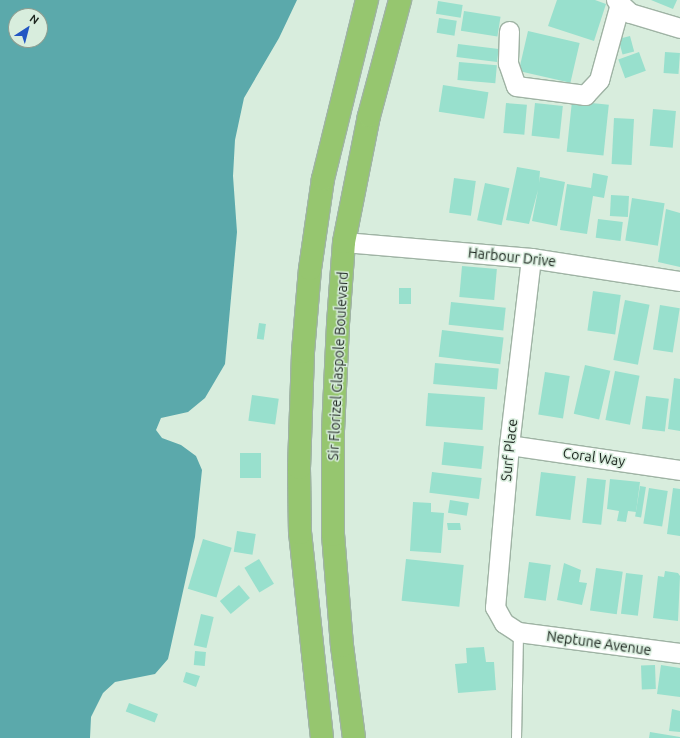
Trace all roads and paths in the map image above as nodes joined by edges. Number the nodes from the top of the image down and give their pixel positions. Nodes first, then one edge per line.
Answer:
1 (367, 0) edge
2 (400, 0) edge
3 (618, 2) edge
4 (680, 28) edge
5 (508, 31) dead end
6 (344, 242) junction
7 (531, 258) junction
8 (680, 281) edge
9 (509, 444) junction
10 (680, 470) edge
11 (518, 632) junction
12 (680, 654) edge
13 (322, 738) edge
14 (354, 738) edge
15 (516, 738) edge

1 - 13 highway
2 - 6 highway, Sir Florizel Glaspole Boulevard
3 - 4 street
3 - 5 street
6 - 7 street, Harbour Drive
6 - 14 highway, Sir Florizel Glaspole Boulevard
7 - 8 street, Harbour Drive
7 - 9 street, Surf Place
9 - 10 street, Coral Way
9 - 11 street, Surf Place
11 - 12 street, Neptune Avenue
11 - 15 lane

